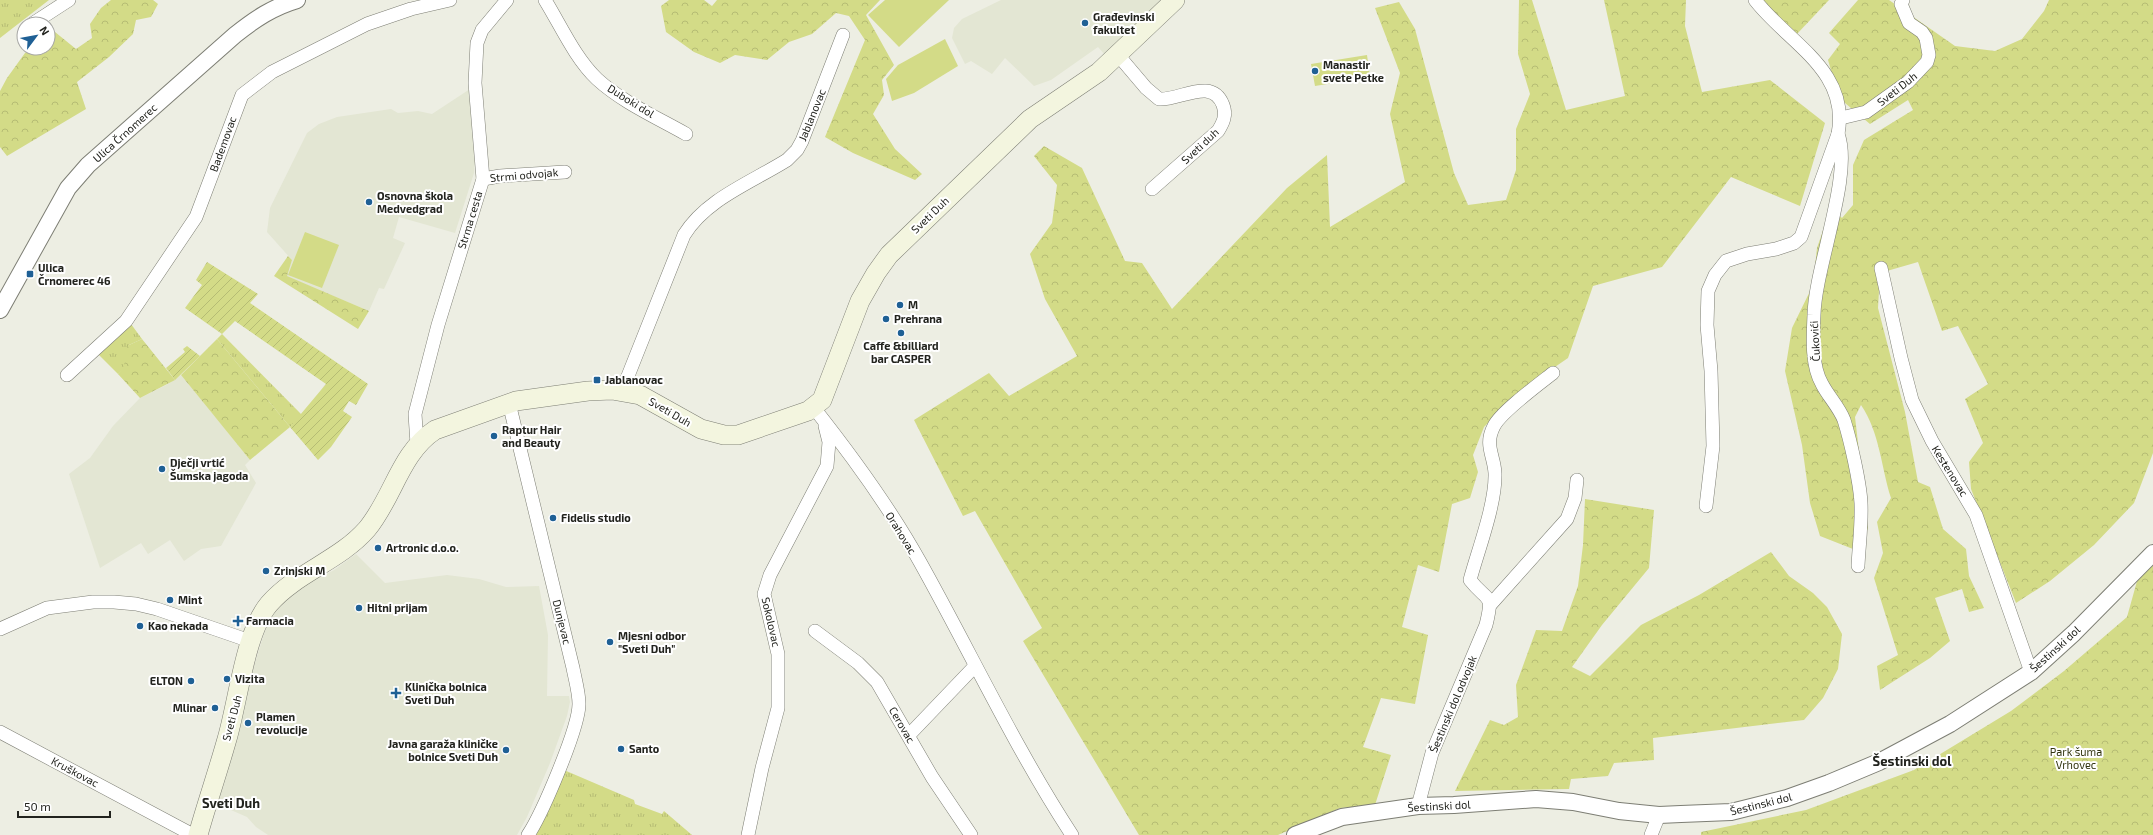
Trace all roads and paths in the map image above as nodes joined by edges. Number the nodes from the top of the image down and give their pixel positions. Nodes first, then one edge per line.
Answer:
1 (69, 0) edge
2 (297, 0) edge
3 (450, 0) edge
4 (507, 0) edge
5 (545, 0) edge
6 (1174, 0) edge
7 (1755, 0) edge
8 (1903, 0) edge
9 (44, 16) edge
10 (843, 35) dead end
11 (1118, 55) junction
12 (1841, 118) junction
13 (686, 134) dead end
14 (1838, 134) junction
15 (565, 172) dead end
16 (483, 179) junction
17 (1152, 189) dead end
18 (1882, 268) dead end
19 (0, 310) edge
20 (1553, 373) dead end
21 (67, 375) dead end
22 (622, 391) junction
23 (509, 403) junction
24 (819, 414) junction
25 (417, 444) junction
26 (1577, 480) dead end
27 (1706, 506) dead end
28 (2153, 553) edge
29 (1858, 566) dead end
30 (1491, 604) junction
31 (0, 629) edge
32 (815, 631) dead end
33 (250, 641) junction
34 (975, 666) junction
35 (2031, 672) junction
36 (0, 732) edge
37 (909, 735) junction
38 (1418, 806) junction
39 (1659, 815) junction
40 (193, 835) edge
41 (198, 835) edge
42 (528, 835) edge
43 (748, 835) edge
44 (971, 835) edge
45 (1072, 835) edge
46 (1295, 835) edge
47 (1651, 835) edge

1 - 9 street
2 - 19 street, Ulica Črnomerec
3 - 21 street, Bademovac
4 - 16 street, Strma cesta
5 - 13 street, Duboki dol
6 - 11 main road, Sveti Duh
7 - 12 street, Čukovići
8 - 12 street, Sveti Duh
10 - 22 street, Jablanovac
11 - 17 street, Sveti duh
11 - 24 main road, Sveti Duh
12 - 14 street, Čukovići
14 - 27 street, Čukovići
14 - 29 street, Čukovići
15 - 16 street, Strmi odvojak
16 - 25 street, Strma cesta
18 - 35 street, Kestenovac
20 - 30 street
22 - 23 main road, Sveti Duh
22 - 24 main road, Sveti Duh
23 - 25 main road, Sveti Duh
23 - 42 street, Dunjevac
24 - 34 street, Orahovac
24 - 43 street, Sokolovac
25 - 33 main road, Sveti Duh
26 - 30 street, Šestinski dol odvojak
28 - 35 street, Šestinski dol
30 - 38 street, Šestinski dol odvojak
31 - 33 street
32 - 37 street, Cerovac
33 - 41 main road, Sveti Duh
34 - 37 street
34 - 45 street, Orahovac
35 - 39 street, Šestinski dol
36 - 40 street, Kruškovac
37 - 44 street, Cerovac
38 - 39 street, Šestinski dol
38 - 46 street, Šestinski dol
39 - 47 street

